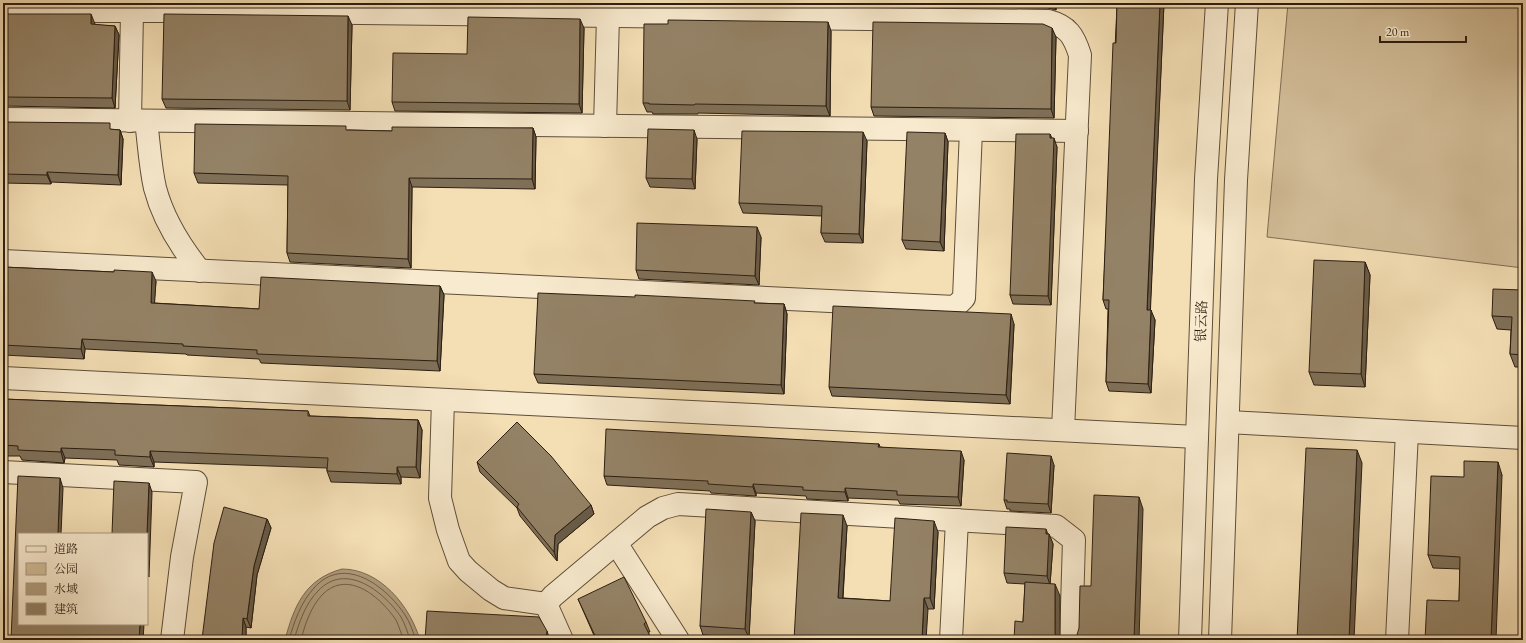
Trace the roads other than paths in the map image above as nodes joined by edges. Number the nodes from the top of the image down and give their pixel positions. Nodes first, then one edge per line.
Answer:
1 (1217, 3) edge
2 (1246, 3) edge
3 (132, 11) junction
4 (3, 12) edge
5 (608, 16) junction
6 (3, 119) edge
7 (138, 121) junction
8 (605, 126) junction
9 (971, 130) junction
10 (1077, 131) junction
11 (3, 261) edge
12 (200, 271) junction
13 (3, 378) edge
14 (443, 400) junction
15 (1228, 422) junction
16 (1063, 430) junction
17 (1407, 432) junction
18 (1197, 437) junction
19 (1523, 438) edge
20 (3, 472) edge
21 (957, 520) junction
22 (616, 543) junction
23 (546, 604) junction
24 (172, 640) edge
25 (562, 640) edge
26 (678, 640) edge
27 (951, 640) edge
28 (1071, 640) edge
29 (1190, 640) edge
30 (1220, 640) edge
31 (1397, 640) edge

1 - 18 street, 银云路
2 - 15 street
3 - 4 street
3 - 5 street
3 - 7 street
5 - 8 street
5 - 10 street
6 - 7 street
7 - 8 street
7 - 12 street
8 - 9 street
9 - 10 street
9 - 12 street
10 - 16 street
11 - 12 street
13 - 14 street
14 - 16 street
14 - 23 street
15 - 17 street
15 - 30 street
16 - 18 street
17 - 19 street
17 - 31 street
18 - 29 street, 银云路
20 - 24 street
21 - 22 street
21 - 27 street
21 - 28 street
22 - 23 street
22 - 26 street
23 - 25 street

